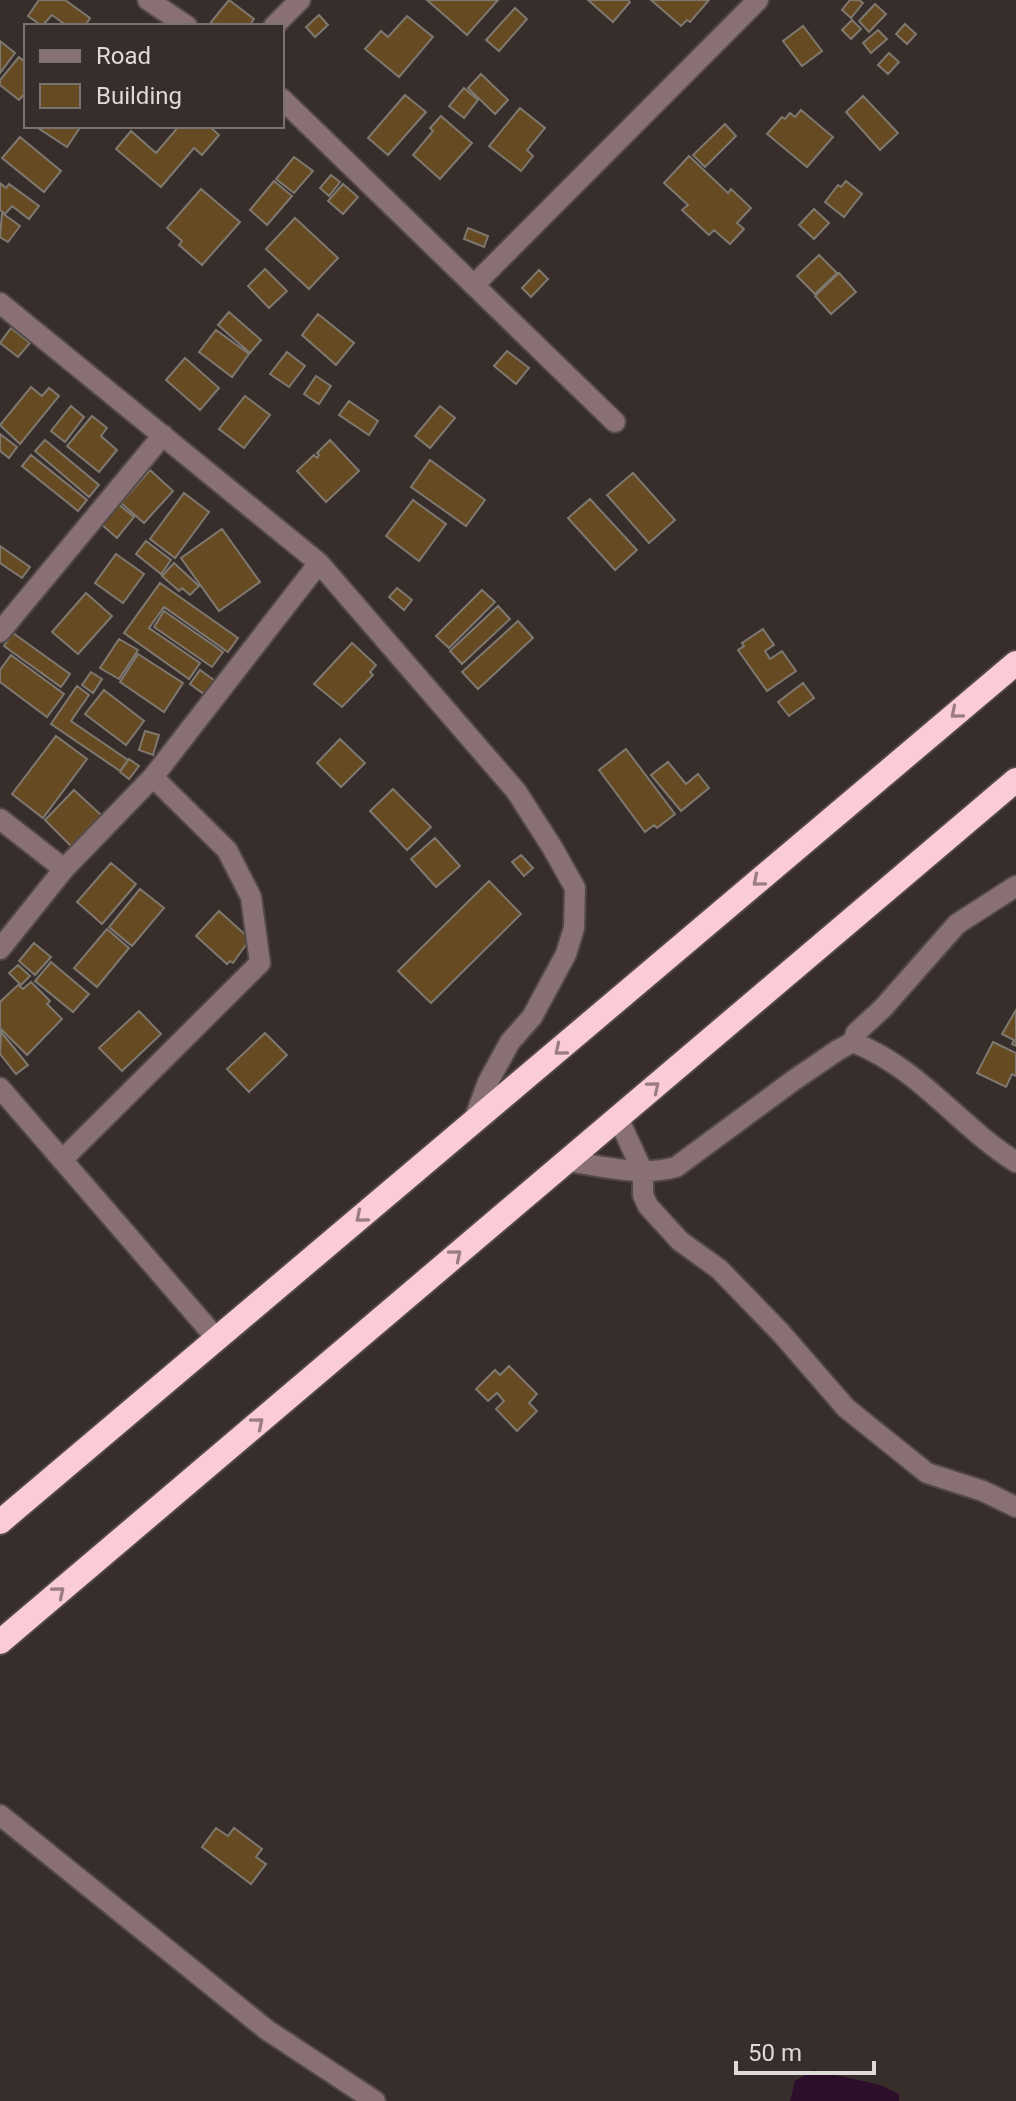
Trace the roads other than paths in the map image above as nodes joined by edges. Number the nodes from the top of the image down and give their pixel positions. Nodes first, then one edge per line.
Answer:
1 (148, 0) edge
2 (300, 0) edge
3 (758, 0) edge
4 (184, 24) edge
5 (276, 24) edge
6 (284, 101) edge
7 (474, 285) junction
8 (1, 306) edge
9 (615, 422) dead end
10 (163, 435) junction
11 (319, 563) junction
12 (0, 632) edge
13 (1016, 663) edge
14 (153, 777) junction
15 (1016, 780) edge
16 (0, 819) edge
17 (64, 869) junction
18 (1016, 886) edge
19 (0, 949) edge
20 (853, 1042) junction
21 (0, 1088) edge
22 (618, 1118) junction
23 (473, 1123) junction
24 (62, 1160) junction
25 (567, 1161) junction
26 (1016, 1162) edge
27 (643, 1172) junction
28 (217, 1339) junction
29 (1016, 1507) edge
30 (0, 1522) edge
31 (0, 1642) edge
32 (0, 1815) edge
33 (375, 2101) edge

1 - 4 street
2 - 5 street
3 - 7 street
6 - 7 street
7 - 9 street
8 - 10 street
10 - 11 street
10 - 12 street
11 - 14 street
11 - 23 street
13 -> 23 highway
14 - 17 street
14 - 24 street
22 -> 15 highway
16 - 17 street
17 - 19 street
18 - 20 street
20 - 26 street
20 - 27 street
21 - 24 street
22 - 25 highway
22 - 27 street
23 -> 28 highway
24 - 28 street
25 - 27 street
31 -> 25 highway
27 - 29 street
28 - 30 highway
32 - 33 street

